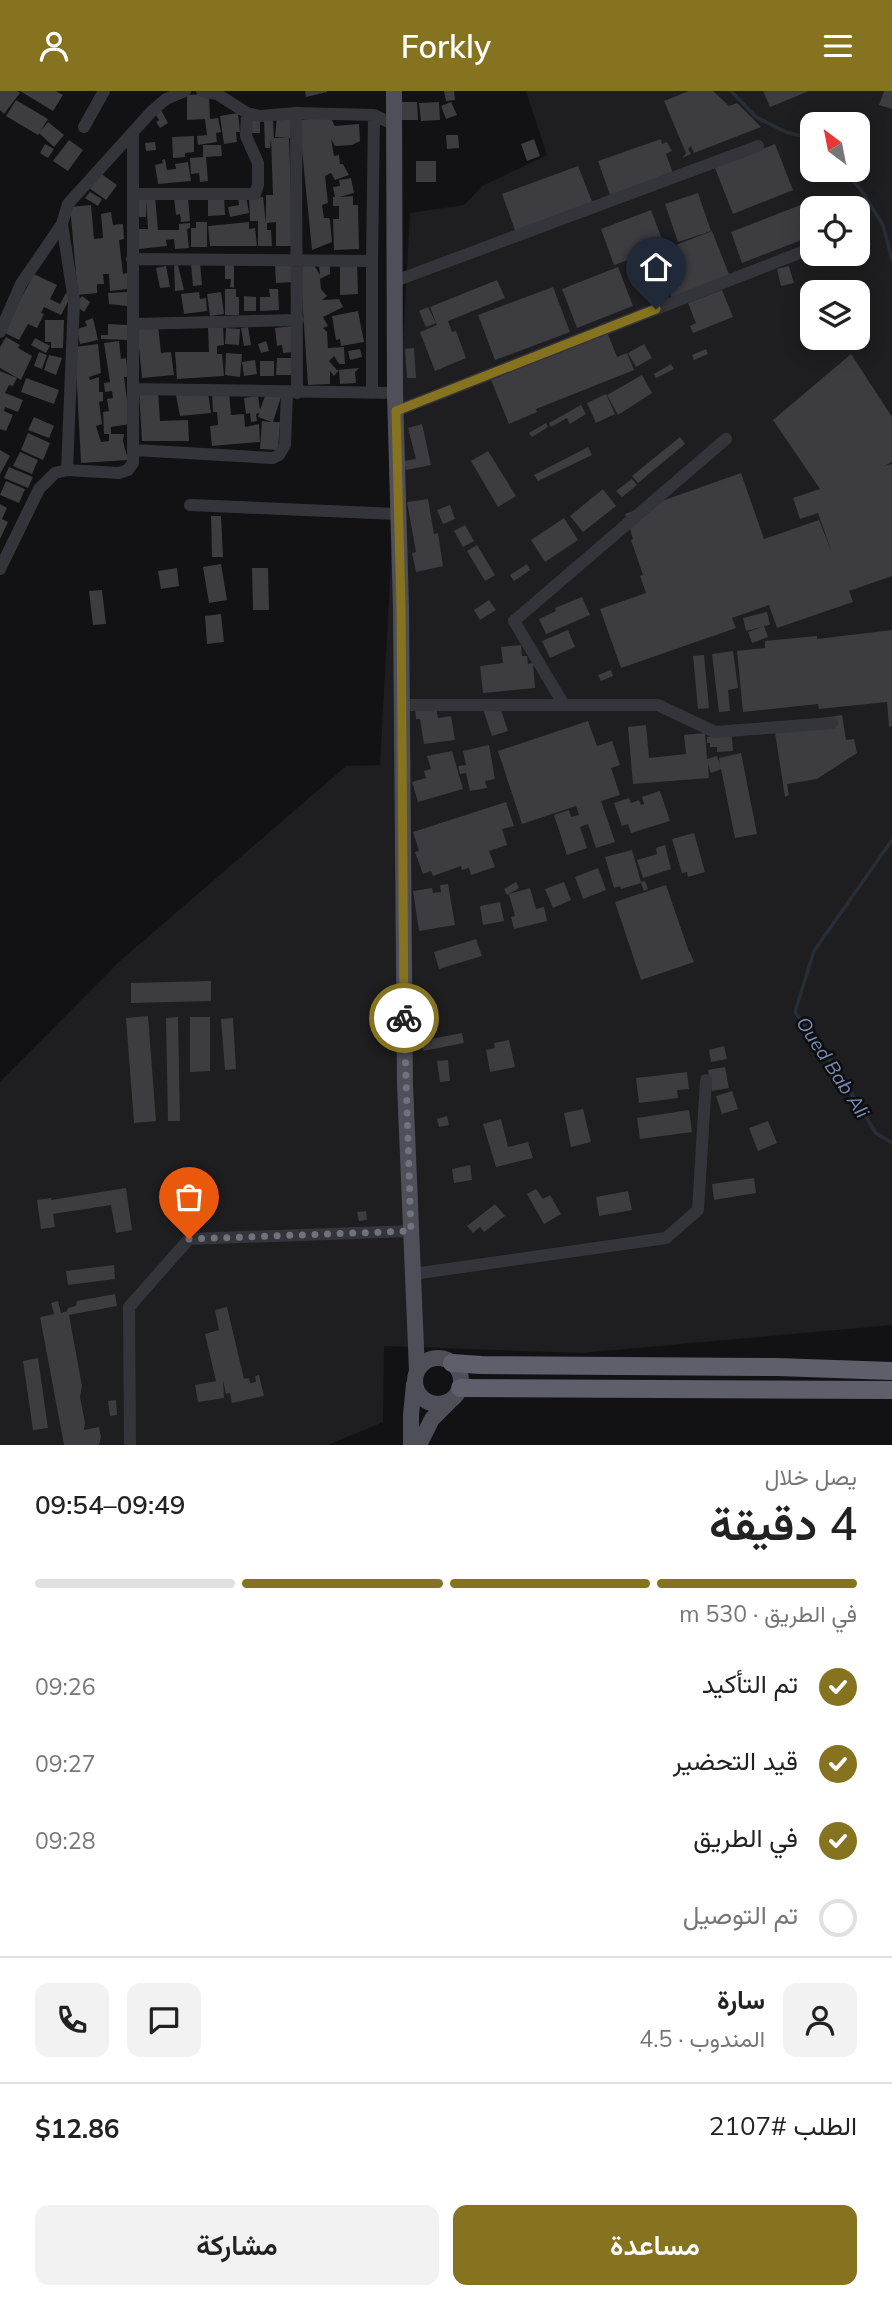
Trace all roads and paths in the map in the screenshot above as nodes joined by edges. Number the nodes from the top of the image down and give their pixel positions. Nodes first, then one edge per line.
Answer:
1 (104, 91) edge
2 (185, 91) edge
3 (202, 91) edge
4 (394, 91) edge
5 (247, 113) junction
6 (296, 113) junction
7 (374, 115) junction
8 (393, 124) junction
9 (84, 127) dead end
10 (133, 132) junction
11 (758, 146) dead end
12 (133, 194) junction
13 (62, 224) junction
14 (800, 254) edge
15 (132, 259) junction
16 (296, 261) junction
17 (372, 261) junction
18 (396, 281) junction
19 (298, 320) junction
20 (133, 324) junction
21 (0, 332) edge
22 (135, 389) junction
23 (292, 393) junction
24 (372, 393) junction
25 (396, 393) junction
26 (396, 411) junction
27 (726, 439) dead end
28 (134, 450) junction
29 (67, 470) junction
30 (190, 505) dead end
31 (397, 514) junction
32 (0, 569) edge
33 (401, 705) junction
34 (565, 705) junction
35 (832, 723) dead end
36 (706, 1080) dead end
37 (411, 1231) junction
38 (413, 1274) junction
39 (414, 1324) junction
40 (444, 1361) junction
41 (892, 1370) edge
42 (416, 1376) junction
43 (892, 1390) edge
44 (455, 1395) junction
45 (130, 1445) edge
46 (411, 1445) edge
47 (419, 1445) edge

1 - 9 street
2 - 10 street
3 - 5 street
4 - 8 main road
5 - 6 street
5 - 12 street
6 - 7 street
6 - 16 street
7 - 8 street
7 - 17 street
8 - 18 main road
10 - 12 street
10 - 13 street
11 - 18 street
12 - 15 street
13 - 21 street
13 - 29 street
14 - 26 street
15 - 16 street
15 - 20 street
16 - 17 street
16 - 19 street
17 - 24 street
18 - 25 main road
19 - 20 street
19 - 23 street
20 - 22 street
22 - 23 street
22 - 28 street
23 - 24 street
23 - 28 street
24 - 25 street
25 - 26 main road
26 - 31 main road
27 - 34 street
28 - 29 street
29 - 32 street
30 - 31 street
31 - 33 main road
33 - 34 street
33 - 37 main road
34 - 35 street
36 - 38 street
37 - 38 main road
37 - 45 street
38 - 39 main road
39 - 40 main road
39 - 42 main road
40 - 41 highway
40 - 42 main road
40 - 44 main road
42 - 44 main road
42 - 46 main road
43 - 44 highway
44 - 47 main road

